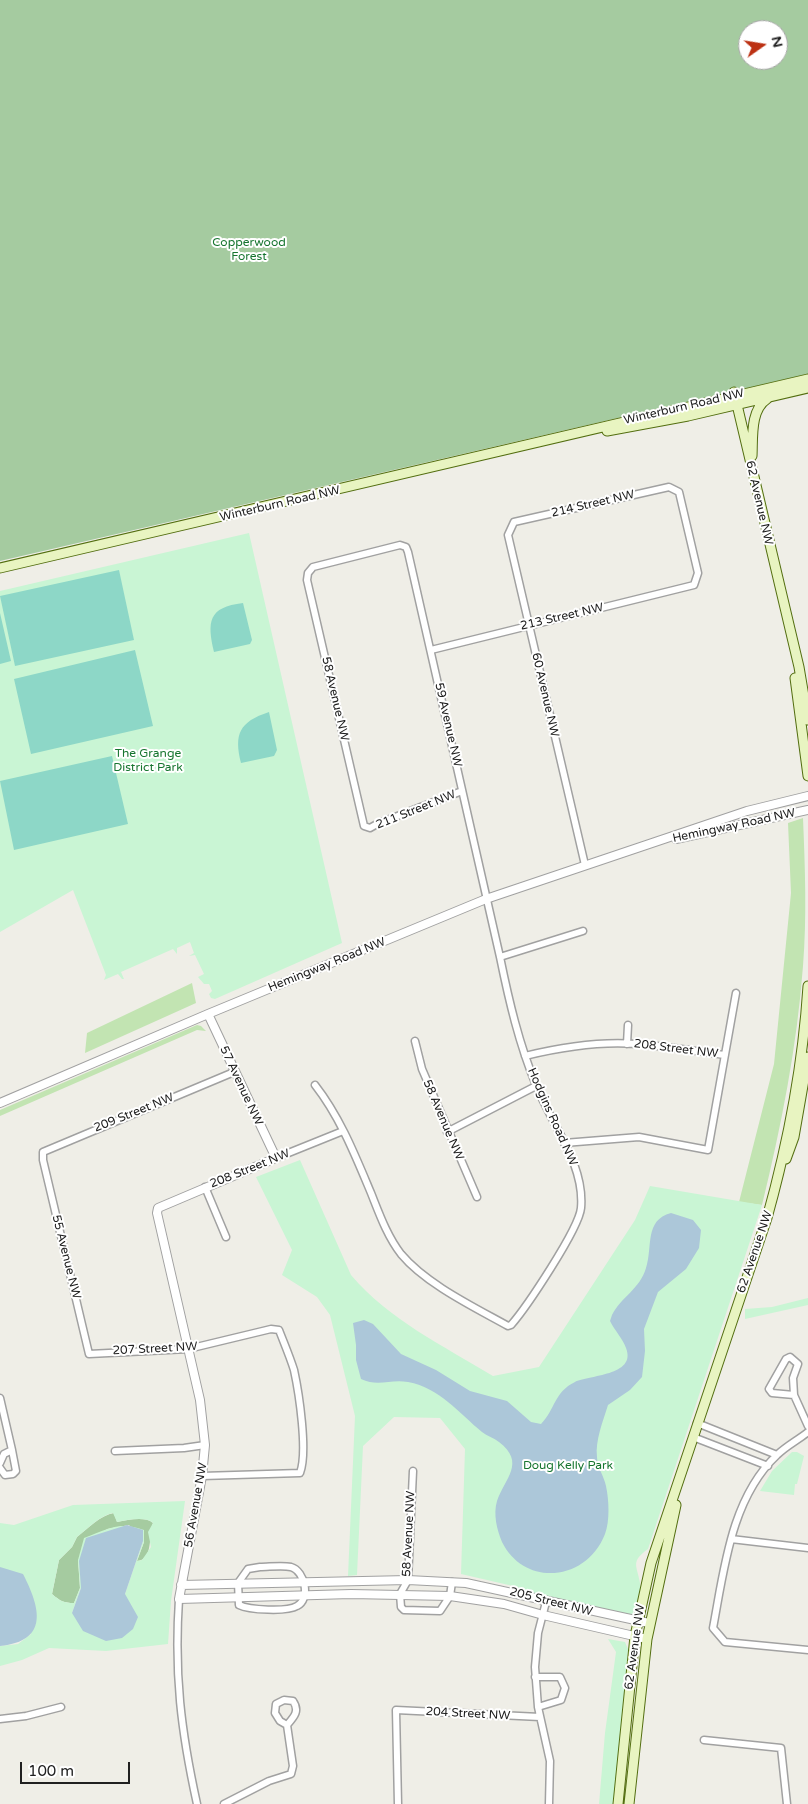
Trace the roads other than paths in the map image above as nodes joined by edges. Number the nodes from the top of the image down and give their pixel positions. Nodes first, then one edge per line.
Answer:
1 (808, 379) edge
2 (808, 388) edge
3 (735, 397) junction
4 (770, 397) junction
5 (751, 466) junction
6 (511, 524) joint
7 (408, 552) joint
8 (0, 568) edge
9 (694, 585) joint
10 (785, 614) junction
11 (528, 624) junction
12 (431, 650) junction
13 (808, 720) edge
14 (808, 776) edge
15 (462, 791) junction
16 (808, 796) edge
17 (808, 810) edge
18 (370, 828) joint
19 (659, 842) junction
20 (585, 865) junction
21 (486, 899) junction
22 (583, 931) dead end
23 (500, 957) junction
24 (808, 986) edge
25 (736, 993) dead end
26 (208, 1014) junction
27 (628, 1025) dead end
28 (415, 1041) dead end
29 (627, 1044) junction
30 (724, 1055) junction
31 (525, 1056) junction
32 (808, 1057) edge
33 (804, 1068) edge
34 (234, 1072) junction
35 (315, 1085) dead end
36 (536, 1086) junction
37 (0, 1103) edge
38 (343, 1131) junction
39 (448, 1132) junction
40 (564, 1143) junction
41 (276, 1158) junction
42 (43, 1160) joint
43 (205, 1187) junction
44 (477, 1197) dead end
45 (158, 1208) joint
46 (226, 1237) dead end
47 (188, 1349) junction
48 (89, 1354) joint
49 (794, 1394) junction
50 (0, 1398) edge
51 (697, 1423) junction
52 (808, 1426) edge
53 (807, 1436) edge
54 (693, 1437) junction
55 (206, 1445) junction
56 (12, 1450) junction
57 (115, 1451) dead end
58 (777, 1455) junction
59 (0, 1463) edge
60 (684, 1466) junction
61 (768, 1466) junction
62 (0, 1468) edge
63 (413, 1472) dead end
64 (202, 1476) junction
65 (731, 1539) junction
66 (808, 1548) edge
67 (408, 1580) junction
68 (304, 1581) junction
69 (452, 1582) junction
70 (238, 1583) junction
71 (181, 1585) junction
72 (400, 1594) junction
73 (305, 1595) junction
74 (450, 1596) junction
75 (239, 1597) junction
76 (179, 1599) junction
77 (546, 1602) junction
78 (543, 1616) junction
79 (637, 1621) junction
80 (649, 1623) junction
81 (634, 1636) junction
82 (646, 1638) junction
83 (808, 1650) edge
84 (535, 1677) junction
85 (61, 1707) dead end
86 (538, 1707) junction
87 (540, 1717) junction
88 (0, 1719) edge
89 (287, 1725) dead end
90 (704, 1740) dead end
91 (197, 1804) edge
92 (224, 1804) edge
93 (398, 1804) edge
94 (549, 1804) edge
95 (618, 1804) edge
96 (629, 1804) edge
97 (787, 1804) edge

1 - 3 main road, Winterburn Road NW
2 - 4 main road, Winterburn Road NW
3 - 4 main road, Winterburn Road NW
3 - 5 main road, 62 Avenue NW
3 - 8 main road, Winterburn Road NW
4 - 5 main road
5 - 10 main road, 62 Avenue NW
6 - 9 street, 214 Street NW
6 - 11 street, 60 Avenue NW
7 - 12 street, 59 Avenue NW
7 - 18 street, 58 Avenue NW
9 - 11 street, 213 Street NW
10 - 13 main road, 62 Avenue NW
10 - 14 main road, 62 Avenue NW
11 - 12 street, 213 Street NW
11 - 20 street, 60 Avenue NW
12 - 15 street, 59 Avenue NW
15 - 18 street, 211 Street NW
15 - 21 street, 59 Avenue NW
16 - 19 street, Hemingway Road NW
17 - 19 street, Hemingway Road NW
19 - 20 street, Hemingway Road NW
20 - 21 street, Hemingway Road NW
21 - 23 street, Hodgins Road NW
21 - 26 street, Hemingway Road NW
22 - 23 street
23 - 31 street, Hodgins Road NW
24 - 33 main road, 62 Avenue NW
25 - 30 street
26 - 34 street, 57 Avenue NW
26 - 37 street, Hemingway Road NW
27 - 29 street, 208 Street NW
28 - 39 street, 58 Avenue NW
29 - 30 street, 208 Street NW
29 - 31 street, 208 Street NW
30 - 40 street
31 - 36 street, Hodgins Road NW
32 - 33 main road, 62 Avenue NW
33 - 51 main road, 62 Avenue NW
34 - 41 street, 57 Avenue NW
34 - 42 street, 209 Street NW
35 - 38 street, Hodgins Road NW
36 - 39 street
36 - 40 street, Hodgins Road NW
38 - 40 street, Hodgins Road NW
38 - 41 street, 208 Street NW
39 - 44 street, 58 Avenue NW
41 - 43 street, 208 Street NW
42 - 48 street, 55 Avenue NW
43 - 45 street, 208 Street NW
43 - 46 street
45 - 47 street, 56 Avenue NW
47 - 48 street, 207 Street NW
47 - 55 street, 56 Avenue NW
47 - 64 street, 207 Street NW
49 - 49 street
49 - 52 street
50 - 56 street
51 - 54 main road, 62 Avenue NW
51 - 58 street
53 - 58 street
54 - 60 main road, 62 Avenue NW
54 - 61 street
55 - 57 street
55 - 64 street, 56 Avenue NW
56 - 59 street
56 - 62 street
58 - 61 street
60 - 79 main road, 62 Avenue NW
60 - 80 main road, 62 Avenue NW
61 - 65 street
63 - 67 street, 58 Avenue NW
64 - 71 street, 56 Avenue NW
65 - 66 street
65 - 83 street
67 - 68 street, 205 Street NW
67 - 69 street, 205 Street NW
67 - 72 street, 58 Avenue NW
68 - 70 street, 205 Street NW
68 - 70 street
68 - 73 street
69 - 74 street
69 - 77 street, 205 Street NW
70 - 71 street, 205 Street NW
70 - 75 street
71 - 76 street, 56 Avenue NW
72 - 73 street, 205 Street NW
72 - 74 street, 205 Street NW
72 - 74 street
73 - 75 street, 205 Street NW
73 - 75 street
74 - 78 street, 205 Street NW
75 - 76 street, 205 Street NW
76 - 91 street, 56 Avenue NW
77 - 78 street
77 - 79 street, 205 Street NW
78 - 81 street, 205 Street NW
78 - 84 street
79 - 80 street, 205 Street NW
79 - 81 main road, 62 Avenue NW
80 - 82 main road, 62 Avenue NW
81 - 82 street, 205 Street NW
81 - 95 main road, 62 Avenue NW
82 - 96 main road, 62 Avenue NW
84 - 86 street
84 - 86 street
85 - 88 street
86 - 87 street
87 - 93 street, 204 Street NW
87 - 94 street
89 - 92 street
90 - 97 street

